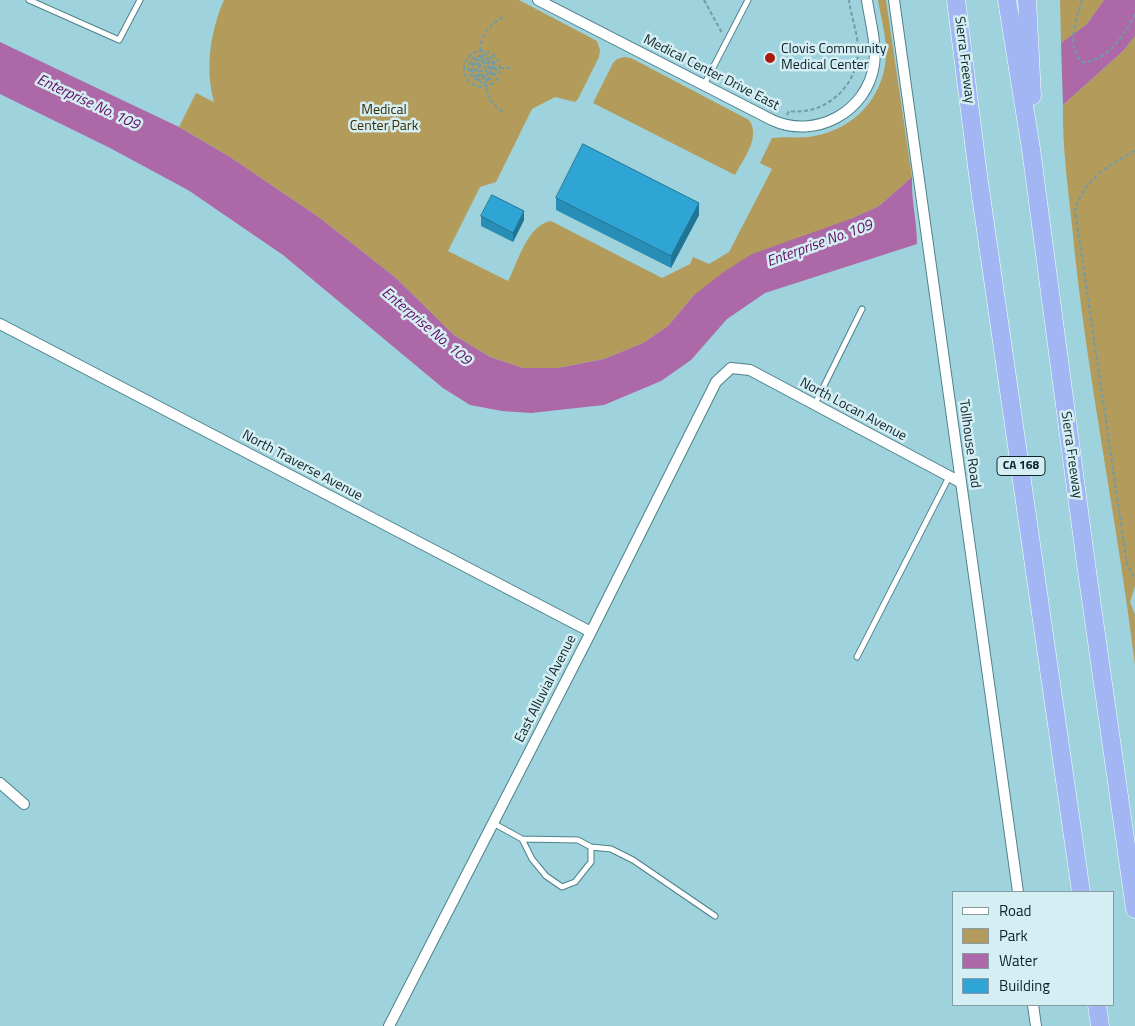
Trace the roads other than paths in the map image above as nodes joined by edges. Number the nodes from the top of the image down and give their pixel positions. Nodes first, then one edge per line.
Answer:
1 (29, 0) edge
2 (140, 0) edge
3 (538, 0) edge
4 (748, 0) edge
5 (867, 0) edge
6 (894, 0) edge
7 (949, 0) edge
8 (956, 0) edge
9 (1008, 0) edge
10 (1027, 0) edge
11 (961, 40) junction
12 (704, 85) junction
13 (1031, 149) junction
14 (862, 309) dead end
15 (0, 324) edge
16 (731, 368) joint
17 (814, 405) junction
18 (949, 476) junction
19 (960, 482) junction
20 (591, 632) junction
21 (857, 657) dead end
22 (0, 783) edge
23 (24, 804) dead end
24 (493, 823) junction
25 (522, 839) junction
26 (591, 847) junction
27 (1018, 891) edge
28 (1081, 891) edge
29 (1135, 909) edge
30 (715, 916) dead end
31 (1033, 1006) edge
32 (1097, 1006) edge
33 (389, 1026) edge
34 (1036, 1026) edge
35 (1100, 1026) edge

1 - 2 lane
3 - 12 street, Medical Center Drive East
4 - 12 lane
5 - 12 street, Medical Center Drive East
6 - 19 street, Tollhouse Road
7 - 11 highway
8 - 11 highway, Sierra Freeway / CA 168
9 - 13 highway, Sierra Freeway
10 - 13 highway
11 - 28 highway, Sierra Freeway / CA 168
13 - 29 highway, Sierra Freeway
14 - 17 lane
15 - 20 street, North Traverse Avenue
16 - 17 street, North Locan Avenue
16 - 20 street, East Alluvial Avenue
17 - 18 street, North Locan Avenue
18 - 19 street, North Locan Avenue
18 - 21 lane
19 - 27 street, Tollhouse Road
20 - 24 street, East Alluvial Avenue
22 - 23 street
24 - 25 lane
24 - 33 street, East Alluvial Avenue
25 - 26 lane
25 - 26 lane
26 - 30 lane
31 - 34 street
32 - 35 highway

